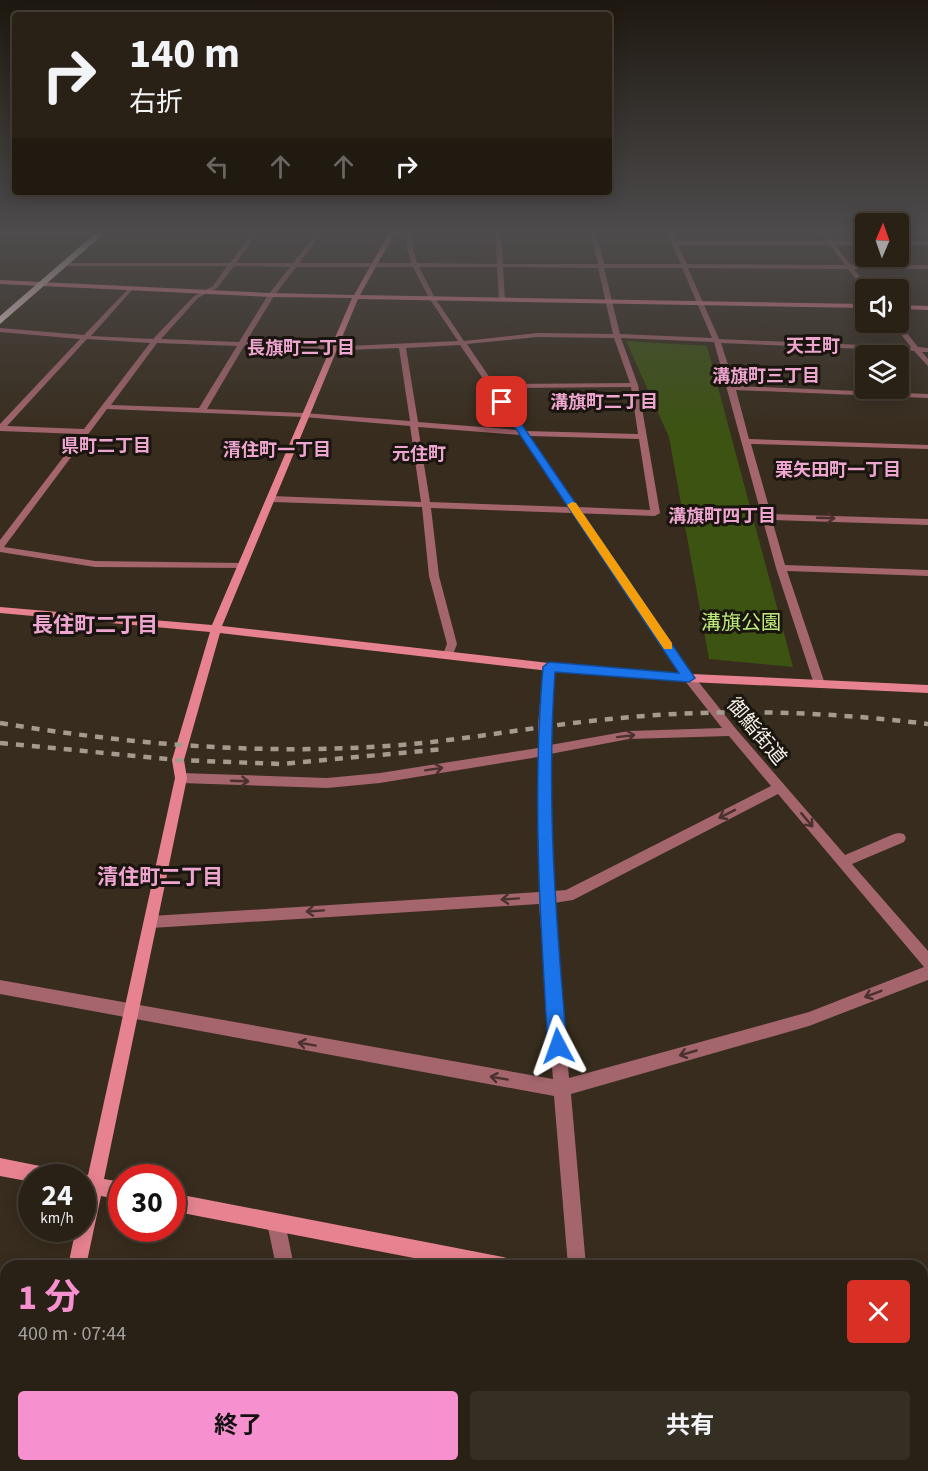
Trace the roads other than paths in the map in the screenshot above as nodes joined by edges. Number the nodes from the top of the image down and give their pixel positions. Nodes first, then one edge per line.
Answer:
1 (15, 300) edge
2 (25, 300) edge
3 (120, 300) edge
4 (194, 300) edge
5 (268, 300) edge
6 (354, 300) edge
7 (433, 300) edge
8 (537, 300) edge
9 (700, 300) edge
10 (611, 301) junction
11 (701, 303) junction
12 (855, 306) edge
13 (909, 307) edge
14 (928, 308) edge
15 (0, 312) edge
16 (0, 321) edge
17 (0, 330) edge
18 (903, 333) edge
19 (617, 336) junction
20 (84, 337) junction
21 (156, 340) junction
22 (717, 340) junction
23 (462, 342) junction
24 (241, 345) junction
25 (402, 346) junction
26 (334, 348) junction
27 (918, 350) junction
28 (928, 350) edge
29 (928, 364) edge
30 (634, 385) junction
31 (491, 386) junction
32 (730, 388) junction
33 (928, 396) edge
34 (106, 407) junction
35 (202, 410) junction
36 (304, 415) junction
37 (414, 424) junction
38 (0, 428) edge
39 (87, 432) junction
40 (523, 433) junction
41 (643, 437) junction
42 (748, 441) junction
43 (928, 447) edge
44 (272, 499) junction
45 (426, 503) junction
46 (575, 509) junction
47 (767, 517) junction
48 (928, 522) edge
49 (0, 548) edge
50 (242, 566) junction
51 (781, 568) junction
52 (928, 573) edge
53 (0, 610) edge
54 (216, 629) junction
55 (448, 654) junction
56 (549, 667) junction
57 (689, 678) junction
58 (819, 684) junction
59 (928, 689) edge
60 (732, 732) junction
61 (544, 752) junction
62 (181, 778) junction
63 (779, 788) junction
64 (899, 838) dead end
65 (842, 862) junction
66 (546, 897) junction
67 (151, 922) junction
68 (928, 963) edge
69 (928, 973) edge
70 (0, 987) edge
71 (131, 1013) junction
72 (561, 1089) junction
73 (93, 1164) edge
74 (0, 1167) edge
75 (18, 1171) edge
76 (186, 1205) edge
77 (276, 1223) junction
78 (80, 1242) edge
79 (78, 1260) edge
80 (284, 1260) edge
81 (471, 1260) edge
82 (576, 1260) edge

1 - 15 highway
2 - 16 highway
3 - 20 street
4 - 21 street
5 - 24 street
6 - 26 street
7 - 23 street
8 - 10 street
9 - 11 street
10 - 11 street
10 - 19 street
11 - 12 street
11 - 22 street
13 - 14 street
17 - 20 street
18 - 27 street
19 - 22 street
19 - 23 street
19 - 30 street
20 - 21 street
20 - 38 street
21 - 24 street
21 - 34 street
22 - 27 street
22 - 32 street
23 - 25 street
23 - 31 street
24 - 26 street
24 - 35 street
25 - 26 street
25 - 37 street
26 - 36 street
27 - 28 street
27 - 29 street
30 - 31 street
30 - 41 street
31 - 40 street
32 - 33 street
32 - 42 street
34 - 35 street
34 - 39 street
35 - 36 street
36 - 37 street
36 - 44 street
37 - 40 street
37 - 45 street
38 - 39 street
39 - 49 street
40 - 41 street
40 - 46 street
41 - 46 street
42 - 43 street
42 - 47 street
44 - 45 street
44 - 50 street
45 - 46 street
45 - 55 street
46 - 57 street, 御鮨街道
47 -> 48 street
47 - 51 street
49 - 50 street
50 - 54 street
51 - 52 street
51 - 58 street
53 - 54 street
54 - 55 street
54 - 62 street
55 - 56 street
56 - 57 street
56 - 61 street
57 - 58 street
57 - 60 street, 御鮨街道
58 - 59 street
61 -> 60 street
60 - 63 street, 御鮨街道
62 -> 61 street
61 - 66 street
62 - 67 street
63 -> 65 street, 御鮨街道
63 -> 66 street
64 - 65 street
65 - 68 street, 御鮨街道
66 -> 67 street
66 - 72 street
67 - 71 street
69 -> 72 street
70 - 71 street
72 -> 71 street
71 - 73 street
72 - 82 street
74 - 75 street
76 - 77 street
77 - 80 street
77 - 81 street
78 - 79 street

